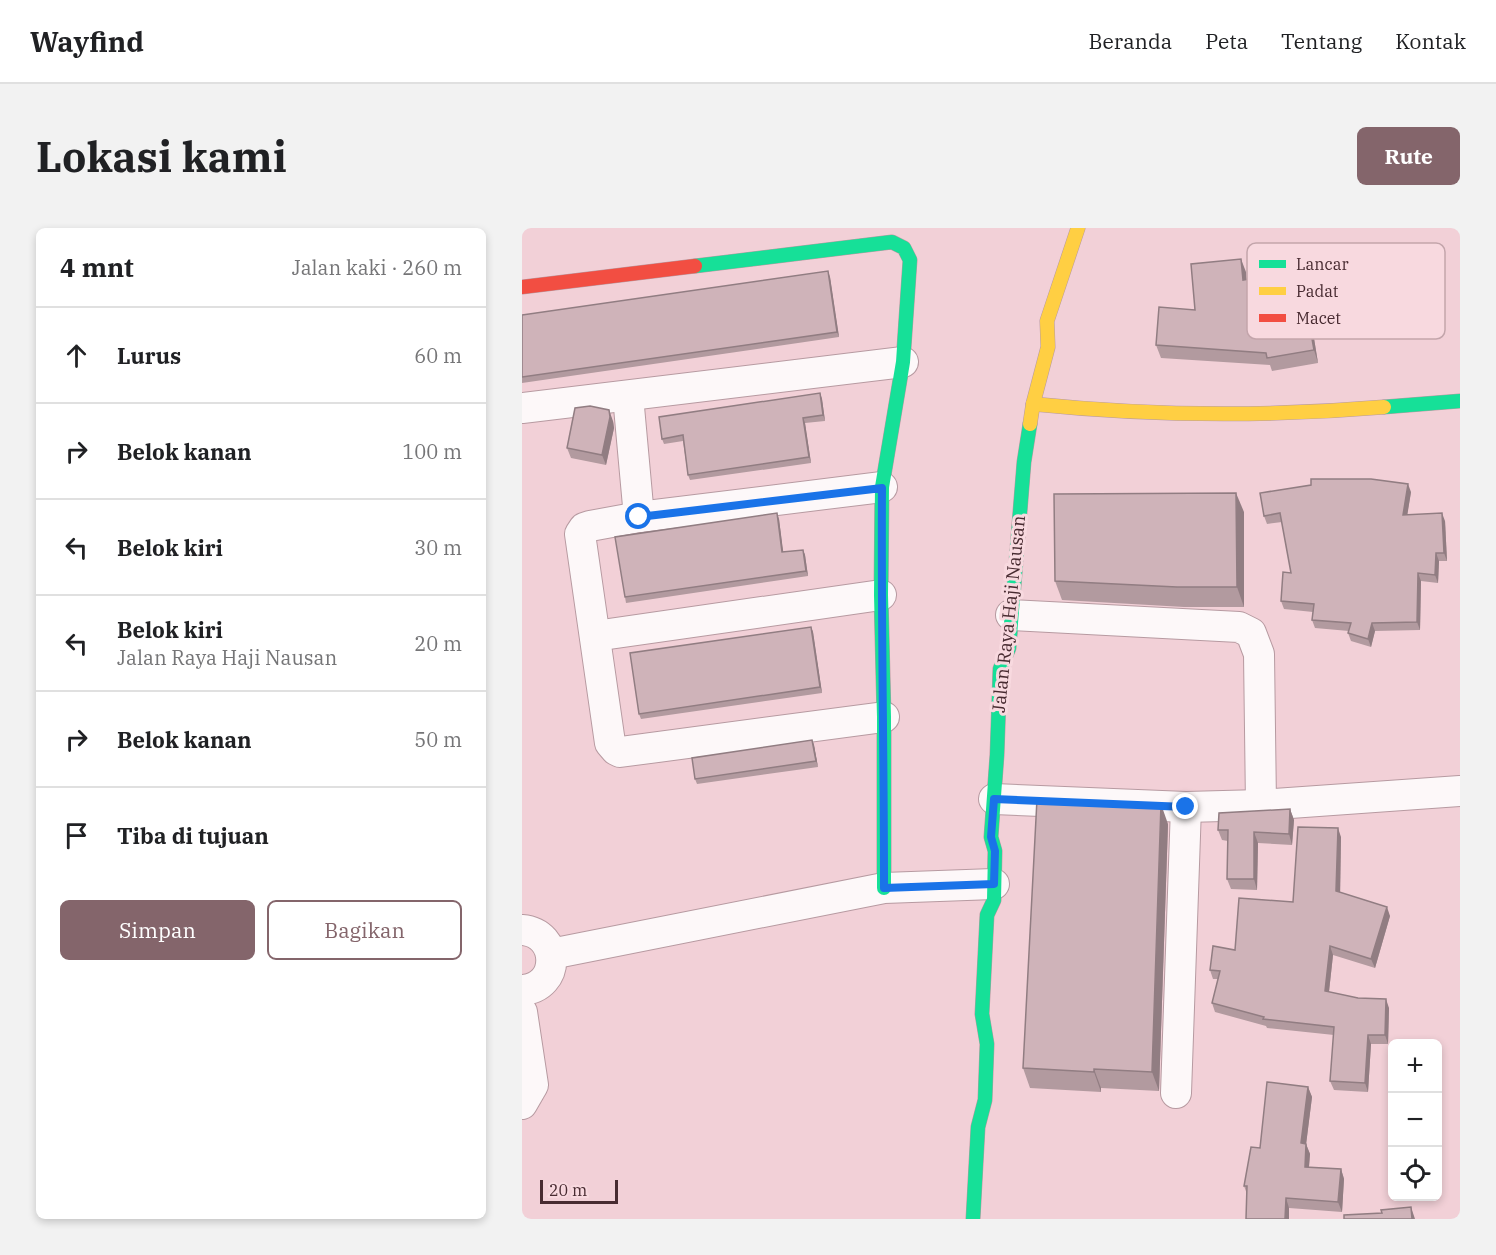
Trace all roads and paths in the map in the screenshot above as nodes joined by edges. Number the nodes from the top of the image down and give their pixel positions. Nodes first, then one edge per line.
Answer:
1 (1078, 228) edge
2 (522, 287) edge
3 (903, 362) junction
4 (628, 396) junction
5 (1460, 401) edge
6 (1033, 404) junction
7 (522, 408) edge
8 (882, 488) junction
9 (639, 517) junction
10 (881, 595) junction
11 (1011, 615) junction
12 (595, 636) junction
13 (884, 717) junction
14 (1460, 791) edge
15 (994, 799) junction
16 (1261, 805) junction
17 (1186, 807) junction
18 (994, 884) junction
19 (884, 888) junction
20 (522, 930) edge
21 (551, 954) junction
22 (522, 990) edge
23 (522, 1012) edge
24 (1176, 1093) dead end
25 (522, 1104) edge
26 (973, 1219) edge

1 - 6 street, Jalan Raya Haji Nausan
2 - 3 street
3 - 4 street
3 - 8 street
4 - 7 street
4 - 9 street
5 - 6 street
6 - 11 street, Jalan Raya Haji Nausan
8 - 9 street
8 - 10 street
9 - 12 street
10 - 12 street
10 - 13 street
11 - 15 street, Jalan Raya Haji Nausan
11 - 16 street
12 - 13 street
13 - 19 street
14 - 16 street
15 - 17 street
15 - 18 street, Jalan Raya Haji Nausan
16 - 17 street
17 - 24 street
18 - 19 street
18 - 26 street, Jalan Raya Haji Nausan
19 - 21 street
20 - 21 street
21 - 22 street
23 - 25 street

